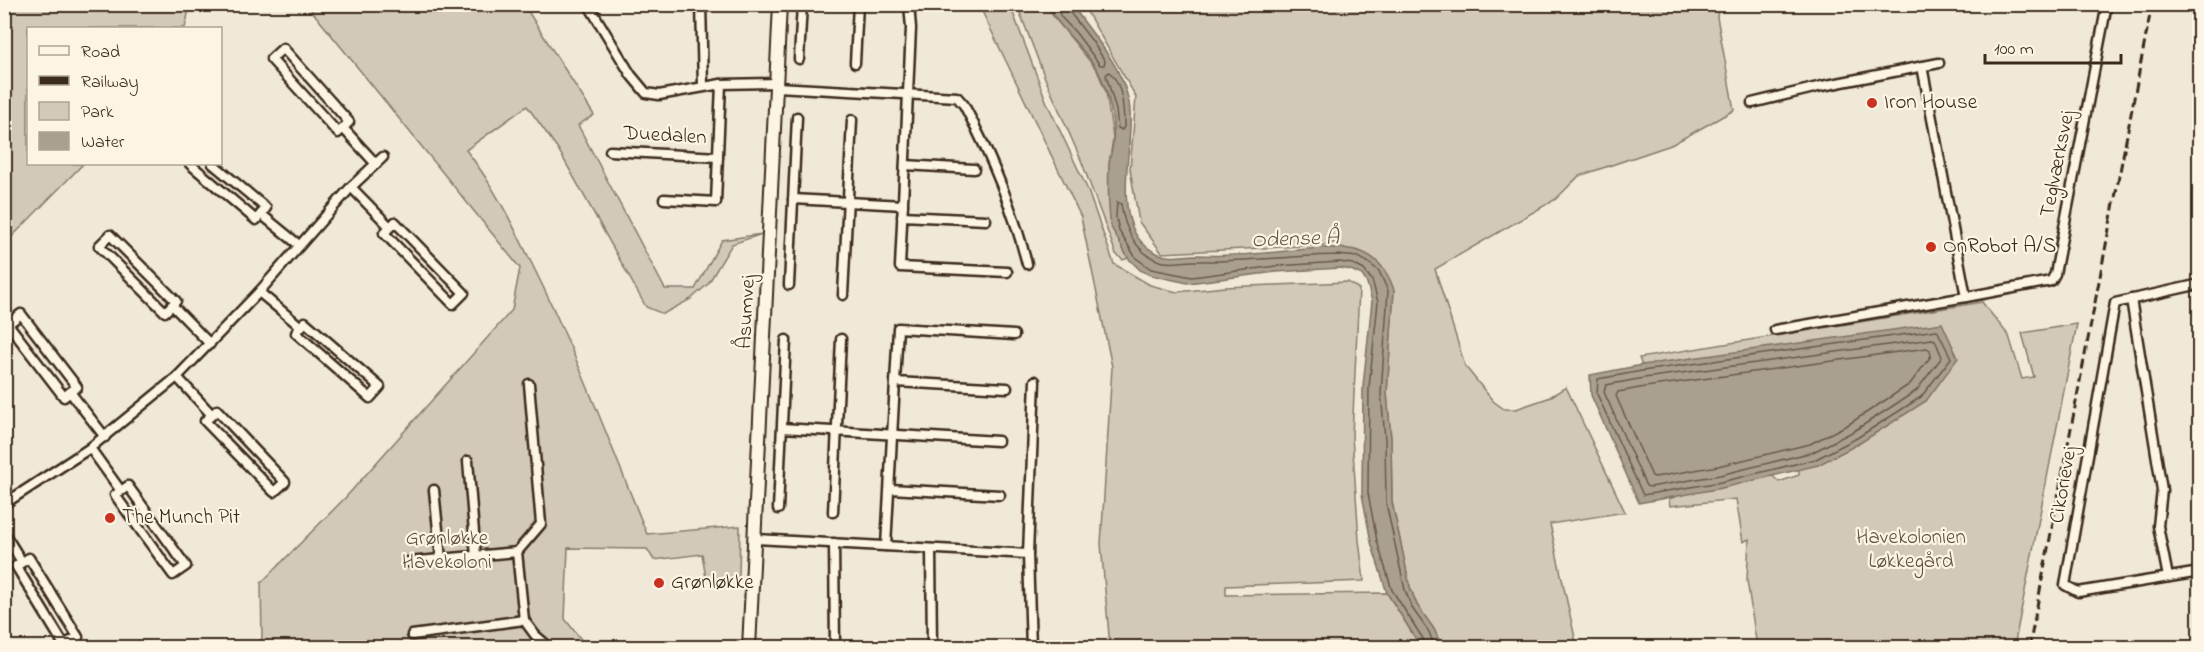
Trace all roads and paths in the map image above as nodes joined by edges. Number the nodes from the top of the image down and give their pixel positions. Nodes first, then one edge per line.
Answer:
1 (588, 4) edge
2 (701, 4) edge
3 (780, 4) edge
4 (802, 4) edge
5 (858, 4) edge
6 (909, 4) edge
7 (2107, 4) edge
8 (799, 59) dead end
9 (855, 63) dead end
10 (1939, 63) dead end
11 (1922, 66) junction
12 (721, 84) junction
13 (777, 85) junction
14 (703, 86) junction
15 (908, 94) junction
16 (1752, 103) dead end
17 (797, 117) dead end
18 (852, 120) dead end
19 (343, 128) junction
20 (610, 151) dead end
21 (383, 157) dead end
22 (718, 157) junction
23 (376, 164) junction
24 (191, 165) edge
25 (214, 165) edge
26 (905, 165) junction
27 (974, 169) dead end
28 (351, 187) junction
29 (664, 199) dead end
30 (793, 199) junction
31 (848, 202) junction
32 (903, 205) junction
33 (261, 214) junction
34 (902, 216) junction
35 (986, 220) dead end
36 (390, 227) junction
37 (299, 245) junction
38 (1027, 264) dead end
39 (1007, 272) dead end
40 (2199, 284) edge
41 (789, 285) dead end
42 (259, 292) junction
43 (843, 295) dead end
44 (1966, 297) junction
45 (2131, 299) junction
46 (172, 305) junction
47 (301, 327) junction
48 (1775, 330) dead end
49 (1014, 334) dead end
50 (841, 339) dead end
51 (786, 340) dead end
52 (210, 344) junction
53 (177, 377) junction
54 (1035, 381) dead end
55 (895, 382) junction
56 (529, 384) dead end
57 (1007, 388) dead end
58 (70, 392) junction
59 (212, 415) junction
60 (782, 428) junction
61 (836, 431) junction
62 (892, 434) junction
63 (105, 437) junction
64 (999, 441) dead end
65 (90, 448) junction
66 (468, 460) dead end
67 (890, 489) junction
68 (434, 490) dead end
69 (121, 491) junction
70 (1000, 495) dead end
71 (4, 504) edge
72 (778, 509) dead end
73 (833, 512) dead end
74 (4, 533) edge
75 (756, 539) junction
76 (834, 543) junction
77 (886, 546) junction
78 (931, 549) junction
79 (517, 552) junction
80 (1028, 554) junction
81 (476, 556) junction
82 (441, 559) junction
83 (22, 562) junction
84 (408, 562) dead end
85 (2199, 572) edge
86 (2168, 577) junction
87 (524, 620) junction
88 (412, 634) dead end
89 (550, 648) edge
90 (749, 648) edge
91 (835, 648) edge
92 (932, 648) edge
93 (1031, 648) edge

1 - 14 street, Duedalen
2 - 14 street
3 - 13 street, Åsumvej
4 - 8 street
5 - 9 street
6 - 15 street
7 - 44 street, Teglværksvej
10 - 11 street
11 - 16 street
11 - 44 street
12 - 13 street, Duedalen
12 - 14 street, Duedalen
12 - 22 street, Duedalen
13 - 15 street
13 - 75 street, Åsumvej
15 - 26 street
15 - 38 street
17 - 30 street, Åsumvej
18 - 31 street
19 - 19 street
19 - 23 street
20 - 22 street, Duedalen
21 - 23 street
22 - 29 street, Duedalen
23 - 28 street
24 - 33 street
25 - 33 street
26 - 27 street
26 - 32 street
28 - 36 street
28 - 37 street
30 - 31 street
30 - 41 street, Åsumvej
31 - 32 street
31 - 43 street
32 - 34 street
33 - 37 street
34 - 35 street
34 - 39 street
36 - 36 street
37 - 42 street
40 - 45 street
42 - 47 street
42 - 52 street
44 - 48 street, Teglværksvej
45 - 86 street
45 - 86 street, Cikorievej
46 - 46 street
46 - 52 street
47 - 47 street
49 - 55 street
50 - 61 street
51 - 60 street, Åsumvej
52 - 53 street
53 - 59 street
53 - 63 street
54 - 80 street
55 - 57 street
55 - 62 street
56 - 79 street
58 - 58 street
58 - 63 street
59 - 59 street
60 - 61 street
60 - 72 street, Åsumvej
61 - 62 street
61 - 73 street
62 - 64 street
62 - 67 street
63 - 65 street
65 - 69 street
65 - 71 street
66 - 81 street
67 - 70 street
67 - 77 street
68 - 82 street
69 - 69 street
74 - 83 street
75 - 76 street
75 - 90 street, Åsumvej
76 - 77 street
76 - 91 street
77 - 78 street
78 - 80 street
78 - 92 street
79 - 81 street
79 - 87 street
80 - 93 street
81 - 82 street
82 - 84 street
83 - 83 street
85 - 86 street, Cikorievej
87 - 88 street
87 - 89 street

